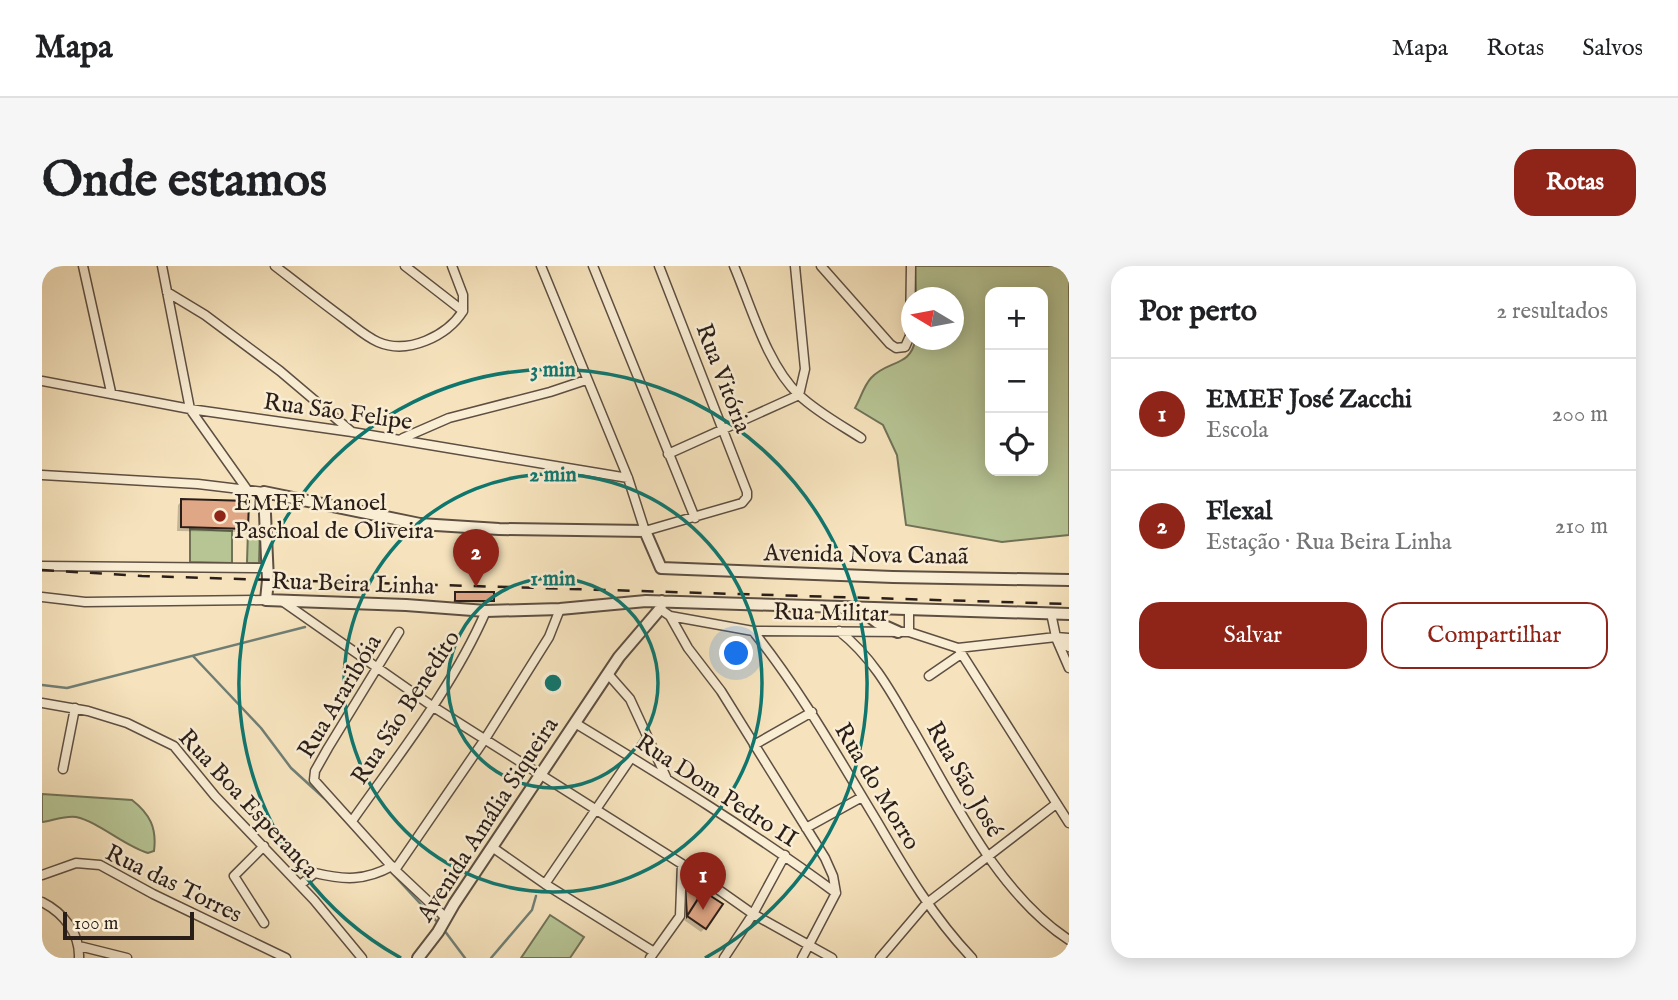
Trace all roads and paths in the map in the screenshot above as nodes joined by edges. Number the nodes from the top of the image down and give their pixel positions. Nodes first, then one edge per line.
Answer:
1 (83, 266) edge
2 (162, 266) edge
3 (275, 266) edge
4 (405, 266) edge
5 (452, 266) edge
6 (541, 266) edge
7 (593, 266) edge
8 (659, 266) edge
9 (734, 266) edge
10 (795, 266) edge
11 (821, 266) edge
12 (911, 266) edge
13 (167, 292) junction
14 (463, 311) junction
15 (586, 380) junction
16 (42, 381) edge
17 (111, 393) junction
18 (799, 396) junction
19 (190, 409) junction
20 (723, 429) junction
21 (352, 432) junction
22 (861, 438) dead end
23 (401, 439) junction
24 (668, 454) junction
25 (42, 475) edge
26 (628, 478) junction
27 (246, 488) junction
28 (264, 492) junction
29 (695, 517) junction
30 (645, 531) junction
31 (42, 566) edge
32 (266, 568) junction
33 (1069, 580) edge
34 (42, 597) edge
35 (266, 600) junction
36 (282, 601) junction
37 (661, 605) junction
38 (858, 608) junction
39 (560, 609) junction
40 (909, 610) junction
41 (486, 611) junction
42 (1051, 613) junction
43 (1069, 614) edge
44 (670, 616) junction
45 (838, 630) junction
46 (753, 631) junction
47 (399, 632) dead end
48 (904, 632) junction
49 (1056, 637) junction
50 (1069, 638) edge
51 (1069, 647) edge
52 (959, 651) junction
53 (378, 668) junction
54 (1069, 668) edge
55 (608, 674) junction
56 (929, 676) dead end
57 (42, 703) edge
58 (432, 706) junction
59 (75, 708) junction
60 (812, 712) junction
61 (575, 723) junction
62 (485, 739) junction
63 (754, 746) junction
64 (631, 758) junction
65 (63, 769) dead end
66 (541, 774) junction
67 (666, 777) junction
68 (862, 797) junction
69 (1056, 804) junction
70 (597, 810) junction
71 (352, 821) junction
72 (1069, 822) edge
73 (806, 828) junction
74 (264, 846) junction
75 (492, 847) junction
76 (785, 855) junction
77 (988, 856) junction
78 (682, 864) junction
79 (394, 868) junction
80 (42, 875) edge
81 (545, 884) junction
82 (300, 885) junction
83 (836, 892) junction
84 (42, 902) edge
85 (926, 904) junction
86 (754, 914) junction
87 (446, 920) junction
88 (264, 923) dead end
89 (1069, 940) edge
90 (79, 946) junction
91 (810, 946) junction
92 (652, 955) edge
93 (79, 958) edge
94 (127, 958) edge
95 (286, 958) edge
96 (362, 958) edge
97 (418, 958) edge
98 (724, 958) edge
99 (802, 958) edge
100 (831, 958) edge
101 (880, 958) edge
102 (972, 958) edge

1 - 17 street
2 - 13 street
3 - 14 street
4 - 14 street
5 - 14 street
6 - 15 street
7 - 24 street
8 - 20 street, Rua Vitória
9 - 18 street
10 - 18 street
11 - 12 street
13 - 19 street
13 - 21 street
15 - 23 street
15 - 26 street
16 - 17 street, Rua São Felipe
17 - 19 street, Rua São Felipe
18 - 20 street
18 - 22 street
19 - 21 street, Rua São Felipe
19 - 27 street
20 - 24 street
20 - 29 street, Rua Vitória
21 - 23 street, Rua São Felipe
23 - 26 street, Rua São Felipe
24 - 29 street
25 - 27 street
26 - 30 street
27 - 28 street
28 - 30 street
28 - 32 street
29 - 30 street
30 - 33 street, Avenida Nova Canaã
31 - 32 street
32 - 35 street
34 - 35 street, Rua Beira Linha
35 - 36 street, Rua Beira Linha
36 - 41 street, Rua Beira Linha
36 - 53 street
37 - 38 street, Rua Beira Linha
37 - 39 street, Rua Beira Linha
37 - 44 street
37 - 55 street, Avenida Amália Siqueira
38 - 40 street, Rua Beira Linha
38 - 48 street
39 - 41 street, Rua Beira Linha
39 - 62 street
40 - 42 street, Rua Beira Linha
40 - 48 street, Rua Militar
41 - 58 street, Rua São Benedito
42 - 43 street, Rua Beira Linha
42 - 49 street
44 - 46 street, Rua Militar
44 - 63 street
45 - 46 street, Rua Militar
45 - 48 street, Rua Militar
45 - 77 street, Rua São José
46 - 60 street, Rua do Morro
47 - 53 street, Rua Araribóia
48 - 52 street, Rua Militar
49 - 50 street
49 - 51 street
49 - 52 street
49 - 54 street
52 - 56 street
52 - 69 street
53 - 58 street
53 - 71 street, Rua Araribóia
55 - 61 street, Avenida Amália Siqueira
55 - 67 street
57 - 59 street, Rua Boa Esperança
58 - 62 street
58 - 71 street, Rua São Benedito
59 - 65 street
59 - 74 street, Rua Boa Esperança
60 - 63 street
60 - 68 street, Rua do Morro
61 - 64 street, Rua Dom Pedro II
61 - 66 street, Avenida Amália Siqueira
62 - 66 street
62 - 79 street
63 - 73 street
64 - 67 street, Rua Dom Pedro II
64 - 70 street
66 - 70 street
66 - 75 street, Avenida Amália Siqueira
67 - 76 street, Rua Dom Pedro II
68 - 73 street
68 - 85 street, Rua do Morro
69 - 72 street
69 - 77 street
70 - 78 street
70 - 81 street
71 - 79 street
73 - 83 street
74 - 82 street, Rua Boa Esperança
74 - 88 street
75 - 81 street
75 - 87 street, Avenida Amália Siqueira
76 - 83 street, Rua Dom Pedro II
76 - 86 street
77 - 85 street
77 - 89 street, Rua São José
78 - 86 street
78 - 92 street
79 - 82 street
79 - 87 street
80 - 95 street, Rua das Torres
81 - 92 street
82 - 96 street, Rua Boa Esperança
83 - 91 street
84 - 90 street
85 - 101 street
85 - 102 street, Rua do Morro
86 - 91 street
86 - 98 street
87 - 97 street, Avenida Amália Siqueira
90 - 93 street
90 - 94 street
91 - 99 street
91 - 100 street

